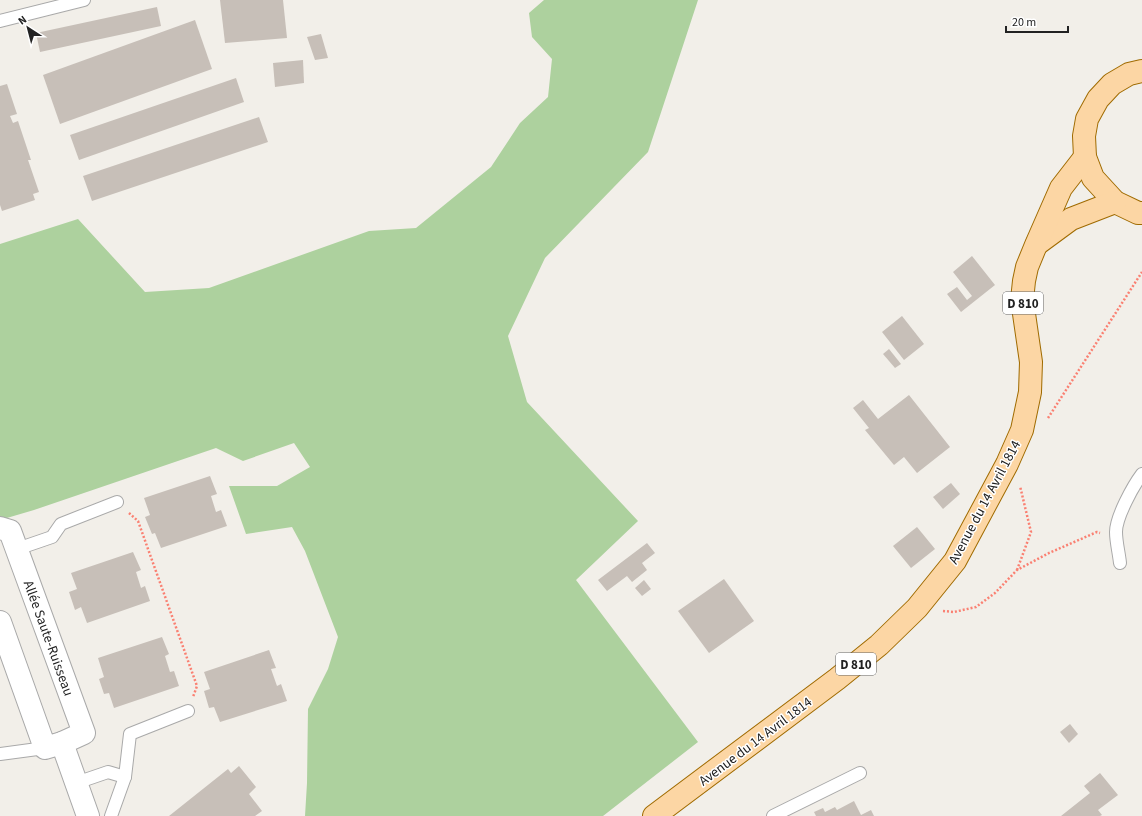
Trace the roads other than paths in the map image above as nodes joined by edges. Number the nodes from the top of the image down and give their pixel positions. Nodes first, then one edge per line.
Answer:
1 (84, 0) edge
2 (0, 21) edge
3 (1142, 71) edge
4 (1085, 157) junction
5 (1114, 202) junction
6 (1142, 213) edge
7 (1036, 245) junction
8 (1142, 474) edge
9 (117, 502) road end
10 (0, 528) edge
11 (17, 549) junction
12 (1120, 563) dead end
13 (0, 622) edge
14 (188, 711) road end
15 (53, 746) junction
16 (0, 754) edge
17 (860, 774) dead end
18 (125, 778) junction
19 (76, 783) junction
20 (88, 816) edge
21 (111, 816) edge
22 (654, 816) edge
23 (773, 816) edge

1 - 2 lane
3 - 4 main road
4 - 5 main road
4 - 7 main road, Avenue du 14 Avril 1814 / D 810
5 - 6 main road
5 - 7 main road
7 - 22 main road, Avenue du 14 Avril 1814 / D 810
8 - 12 lane
9 - 11 lane
10 - 11 street, Allée Saute-Ruisseau
11 - 15 street, Allée Saute-Ruisseau
13 - 15 street
14 - 18 lane
15 - 16 lane
15 - 19 street
17 - 23 lane
18 - 19 lane
18 - 21 lane
19 - 20 street

